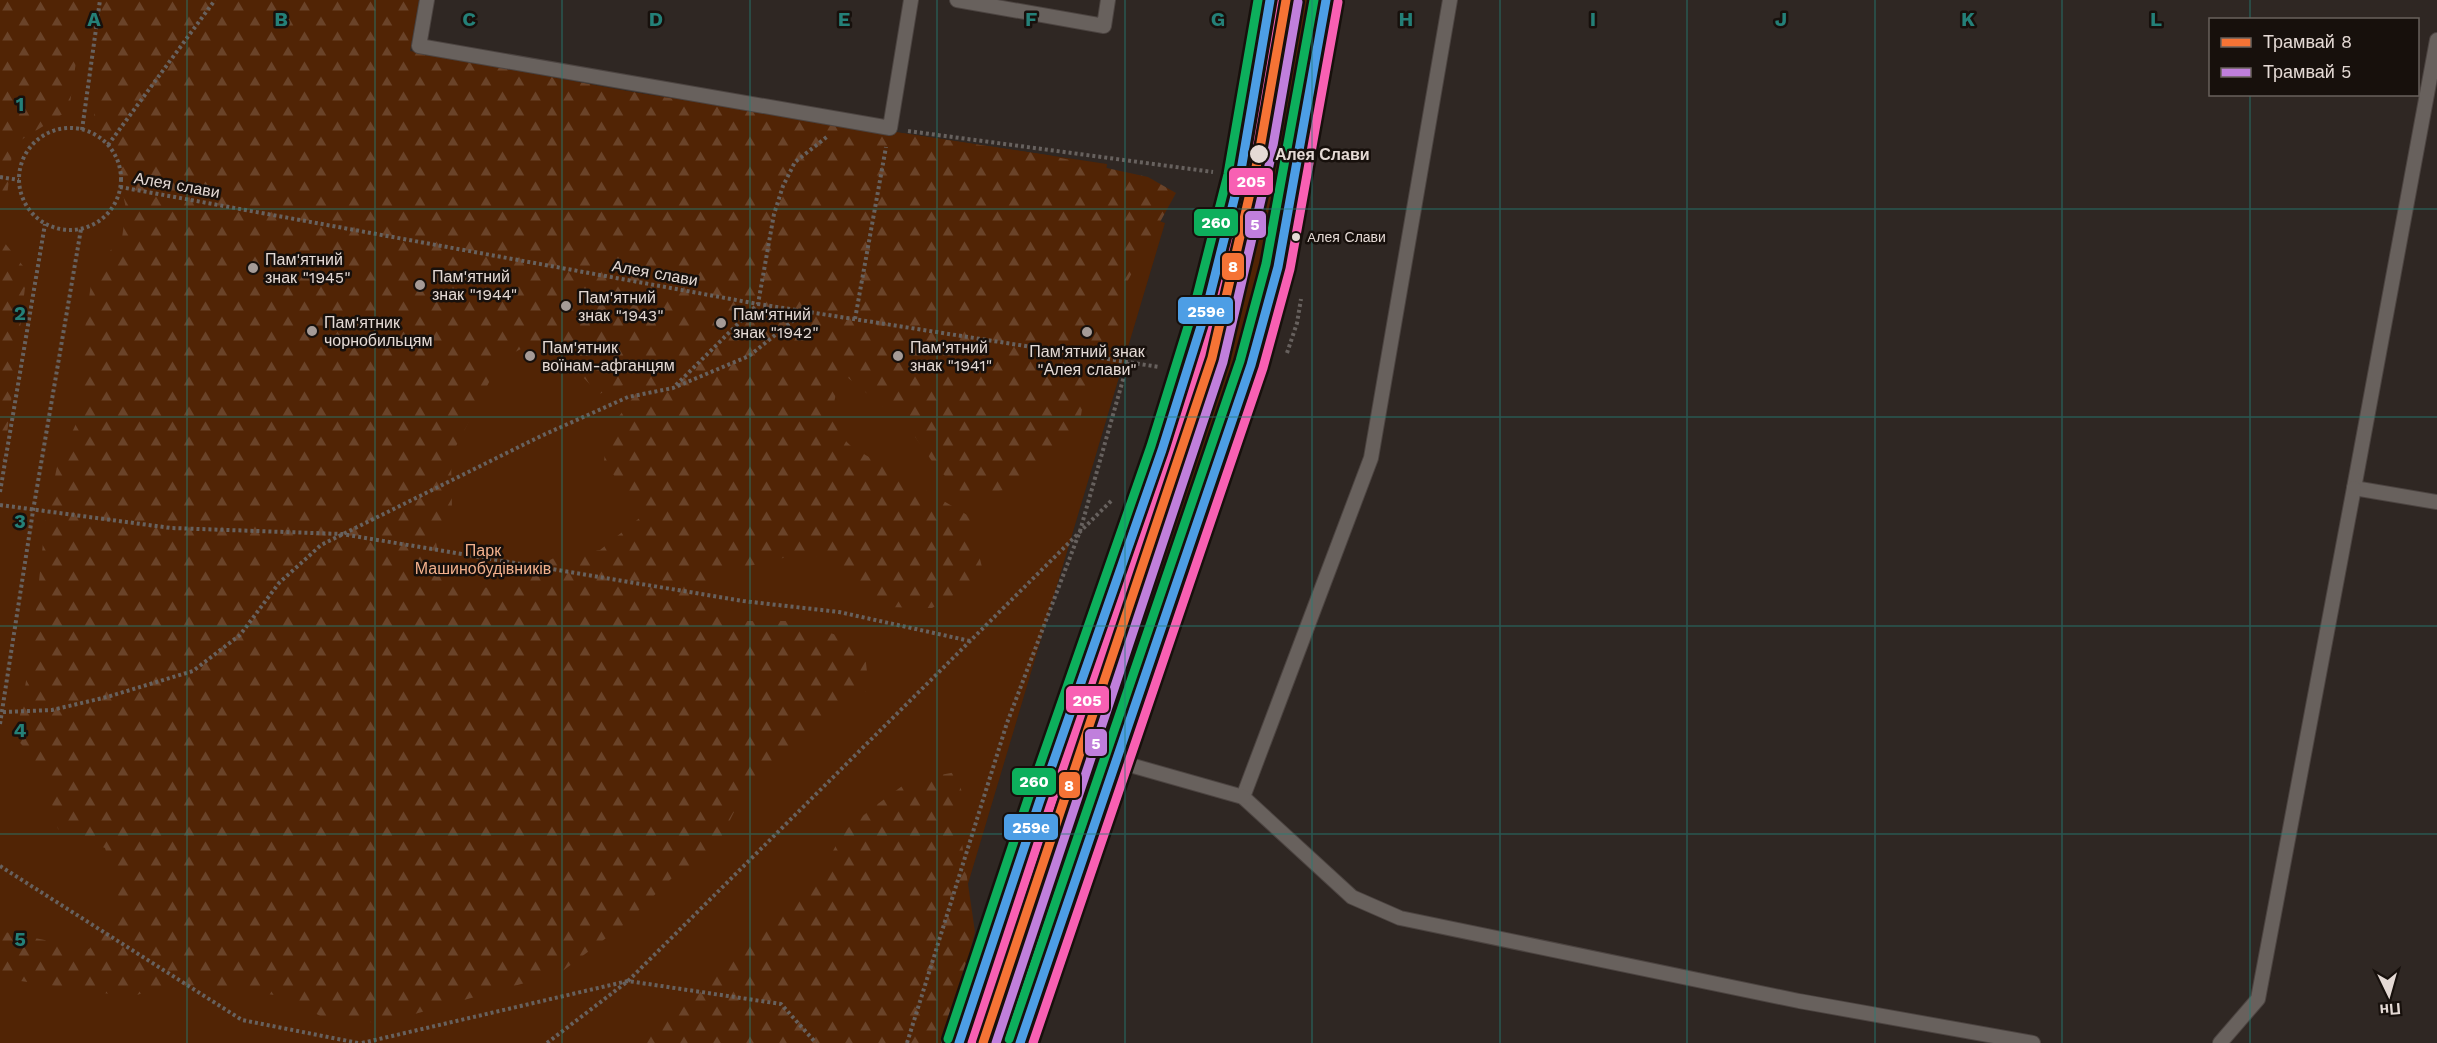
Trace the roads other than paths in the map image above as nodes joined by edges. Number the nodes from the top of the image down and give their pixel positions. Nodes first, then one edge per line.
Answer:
1 (427, 0) edge
2 (910, 0) edge
3 (957, 0) edge
4 (1108, 0) edge
5 (1270, 0) edge
6 (1326, 0) edge
7 (1450, 0) edge
8 (980, 2) edge
9 (2437, 40) edge
10 (2354, 488) junction
11 (2437, 502) edge
12 (1116, 761) junction
13 (1243, 797) junction
14 (959, 1043) edge
15 (1020, 1043) edge
16 (2033, 1043) edge
17 (2220, 1043) edge

1 - 2 lane
3 - 8 lane
4 - 8 lane
5 - 14 main road
6 - 12 main road
7 - 13 lane
9 - 10 lane
10 - 11 lane
10 - 17 lane
12 - 13 lane
12 - 15 main road
13 - 16 lane

